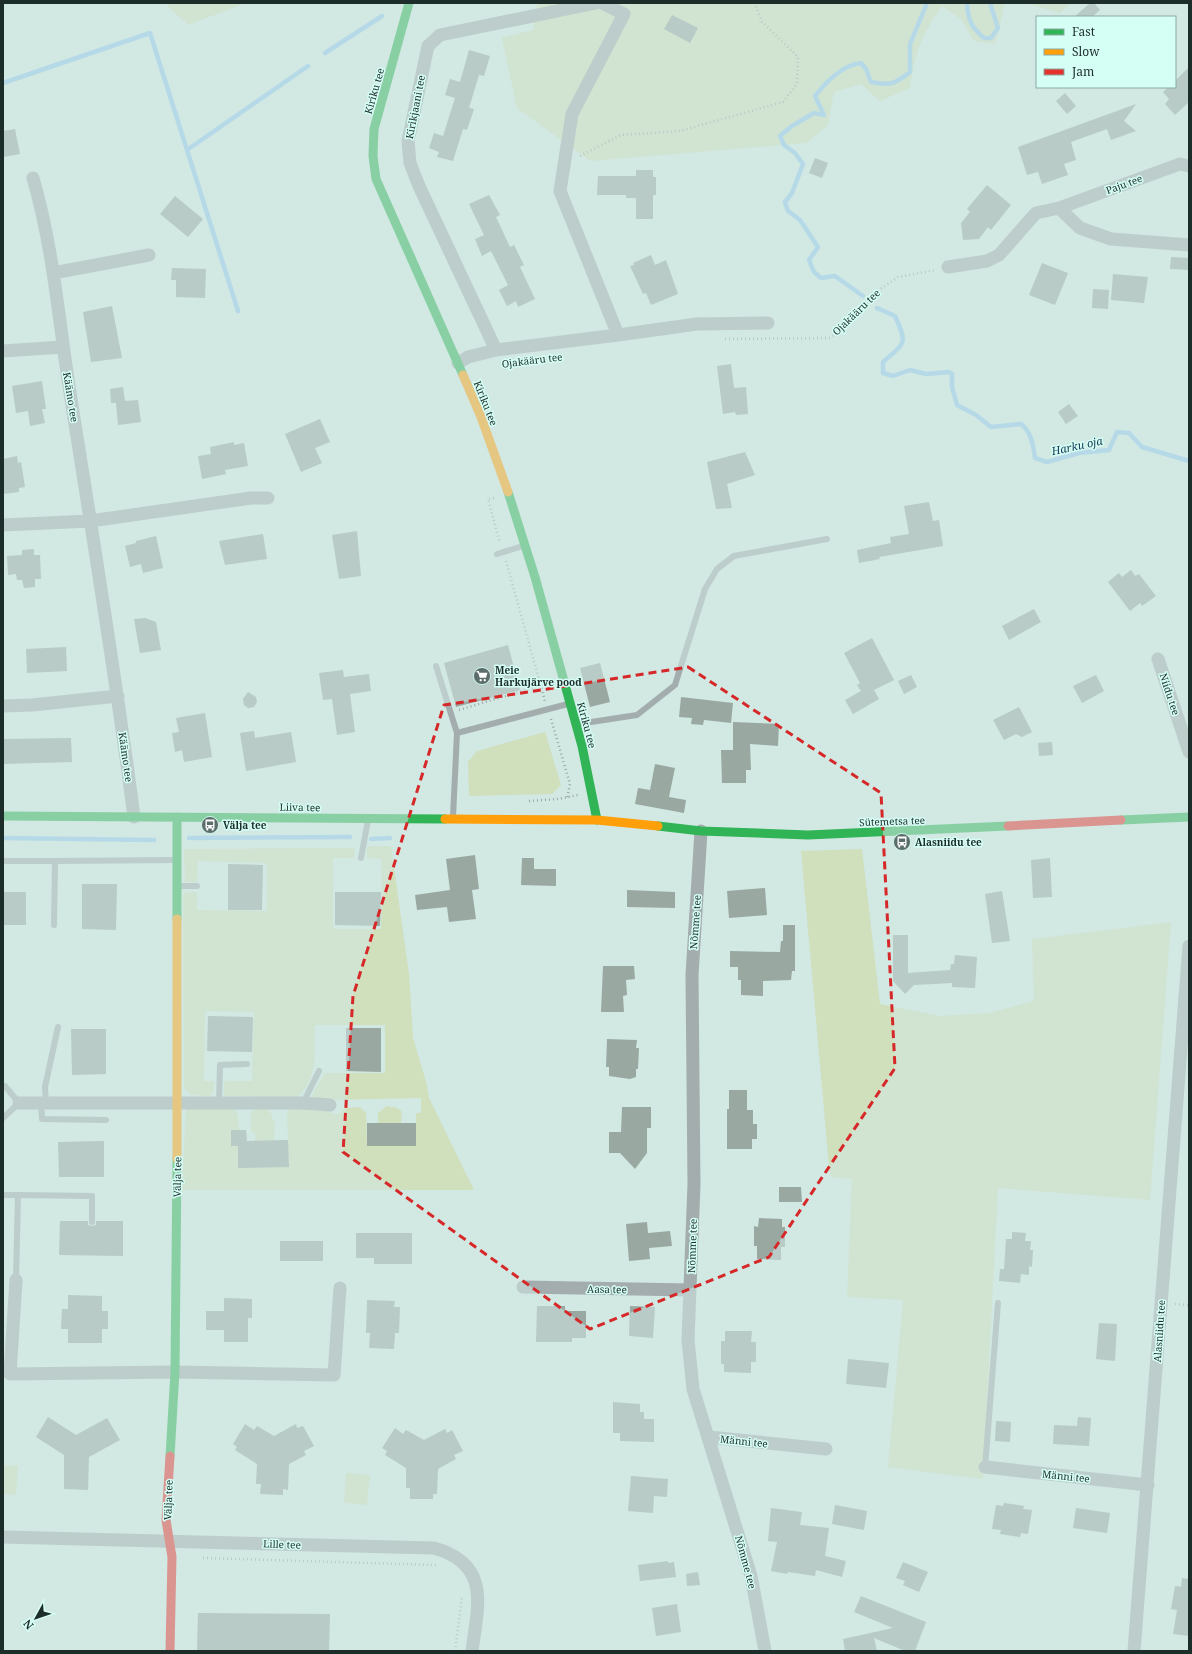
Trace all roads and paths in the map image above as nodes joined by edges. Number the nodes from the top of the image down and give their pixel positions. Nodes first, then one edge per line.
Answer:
1 (409, 3) edge
2 (596, 3) edge
3 (602, 3) edge
4 (755, 3) edge
5 (626, 8) edge
6 (576, 158) dead end
7 (1189, 166) edge
8 (33, 178) dead end
9 (1059, 208) junction
10 (1189, 245) edge
11 (149, 255) dead end
12 (948, 268) joint
13 (54, 273) junction
14 (768, 323) dead end
15 (618, 335) junction
16 (721, 339) dead end
17 (62, 347) junction
18 (496, 350) junction
19 (3, 351) edge
20 (458, 364) junction
21 (509, 494) junction
22 (268, 498) dead end
23 (90, 521) junction
24 (3, 524) edge
25 (827, 539) dead end
26 (525, 546) junction
27 (500, 553) junction
28 (1158, 659) dead end
29 (436, 666) dead end
30 (541, 685) junction
31 (118, 696) junction
32 (570, 703) junction
33 (3, 706) edge
34 (548, 710) junction
35 (451, 713) junction
36 (576, 725) junction
37 (457, 733) junction
38 (1189, 752) edge
39 (567, 798) dead end
40 (3, 816) edge
41 (134, 817) junction
42 (177, 817) junction
43 (1189, 817) edge
44 (368, 818) junction
45 (453, 819) junction
46 (597, 820) junction
47 (701, 831) junction
48 (361, 858) dead end
49 (176, 860) junction
50 (3, 861) edge
51 (55, 861) junction
52 (176, 886) junction
53 (197, 886) dead end
54 (54, 925) dead end
55 (1189, 946) edge
56 (1186, 1011) edge
57 (58, 1026) dead end
58 (247, 1064) dead end
59 (319, 1071) dead end
60 (3, 1086) edge
61 (19, 1102) junction
62 (178, 1102) junction
63 (44, 1103) junction
64 (219, 1103) junction
65 (303, 1103) junction
66 (330, 1105) dead end
67 (3, 1118) edge
68 (106, 1120) dead end
69 (3, 1195) edge
70 (18, 1195) junction
71 (92, 1222) dead end
72 (16, 1280) joint
73 (523, 1287) dead end
74 (340, 1288) dead end
75 (690, 1290) junction
76 (998, 1303) dead end
77 (1175, 1304) dead end
78 (1189, 1305) edge
79 (174, 1372) junction
80 (710, 1437) junction
81 (826, 1449) dead end
82 (985, 1467) joint
83 (1148, 1485) junction
84 (3, 1537) edge
85 (169, 1540) junction
86 (195, 1558) dead end
87 (439, 1566) dead end
88 (462, 1595) dead end
89 (170, 1651) edge
90 (455, 1651) edge
91 (472, 1651) edge
92 (765, 1651) edge
93 (1134, 1651) edge

1 - 20 street, Kiriku tee
2 - 18 street, Kirikjaani tee
3 - 5 street
4 - 6 path
5 - 15 street
7 - 9 street, Paju tee
8 - 13 street, Käämo tee
9 - 10 street
9 - 12 street
11 - 13 street
12 - 16 path, Ojakääru tee
13 - 17 street, Käämo tee
14 - 15 street
15 - 18 street
17 - 19 street
17 - 23 street, Käämo tee
18 - 20 street
20 - 21 street, Kiriku tee
21 - 26 street, Kiriku tee
21 - 27 path
22 - 23 street
23 - 24 street
23 - 31 street, Käämo tee
25 - 36 lane
26 - 27 lane
26 - 32 street, Kiriku tee
27 - 30 path
28 - 38 street, Niidu tee
29 - 35 lane
30 - 34 path
30 - 35 path
31 - 33 street
31 - 41 street, Käämo tee
32 - 34 lane
32 - 36 street, Kiriku tee
34 - 37 lane
34 - 39 path
35 - 37 lane
36 - 46 street, Kiriku tee
37 - 45 lane
40 - 41 street, Liiva tee
41 - 42 street, Liiva tee
42 - 44 street, Liiva tee
42 - 49 street, Välja tee
43 - 47 street, Sütemetsa tee
44 - 45 street, Liiva tee
44 - 48 lane
45 - 46 street, Liiva tee
46 - 47 street, Sütemetsa tee
47 - 75 street, Nõmme tee
49 - 51 lane
49 - 52 street, Välja tee
50 - 51 lane
51 - 54 lane
52 - 53 lane
52 - 62 street, Välja tee
55 - 56 street
56 - 83 street, Alasniidu tee
57 - 63 lane
58 - 64 lane
59 - 65 lane
60 - 61 lane
61 - 63 street
61 - 67 lane
62 - 63 street
62 - 64 street
62 - 79 street, Välja tee
63 - 68 lane
64 - 65 street
65 - 66 street
69 - 70 lane
70 - 71 lane
70 - 72 lane
72 - 79 street
73 - 75 street, Aasa tee
74 - 79 street
75 - 80 street, Nõmme tee
76 - 82 lane
77 - 78 path
79 - 85 street, Välja tee
80 - 81 street, Männi tee
80 - 92 street, Nõmme tee
82 - 83 street, Männi tee
83 - 93 street, Alasniidu tee
84 - 85 street, Lille tee
85 - 89 street, Välja tee
85 - 91 street, Lille tee
86 - 87 path
88 - 90 path

